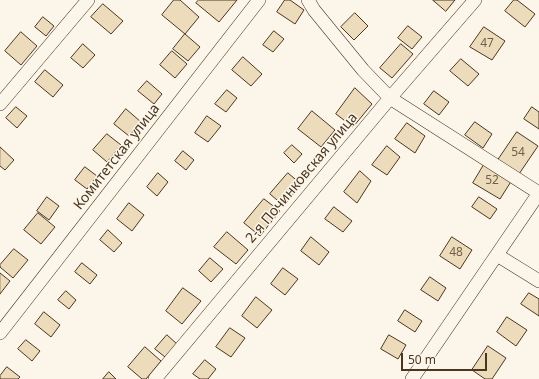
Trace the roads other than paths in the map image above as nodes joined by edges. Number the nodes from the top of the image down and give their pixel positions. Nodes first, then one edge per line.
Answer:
1 (88, 0) edge
2 (259, 0) edge
3 (308, 0) edge
4 (475, 0) edge
5 (390, 98) junction
6 (0, 104) edge
7 (539, 193) edge
8 (498, 255) junction
9 (539, 281) edge
10 (0, 333) edge
11 (155, 379) edge
12 (412, 379) edge

1 - 6 street
2 - 10 street, Комитетская улица
3 - 5 street
4 - 5 street, 2-я Починковская улица
5 - 7 street
5 - 11 street, 2-я Починковская улица
7 - 8 street
8 - 9 street
8 - 12 street

